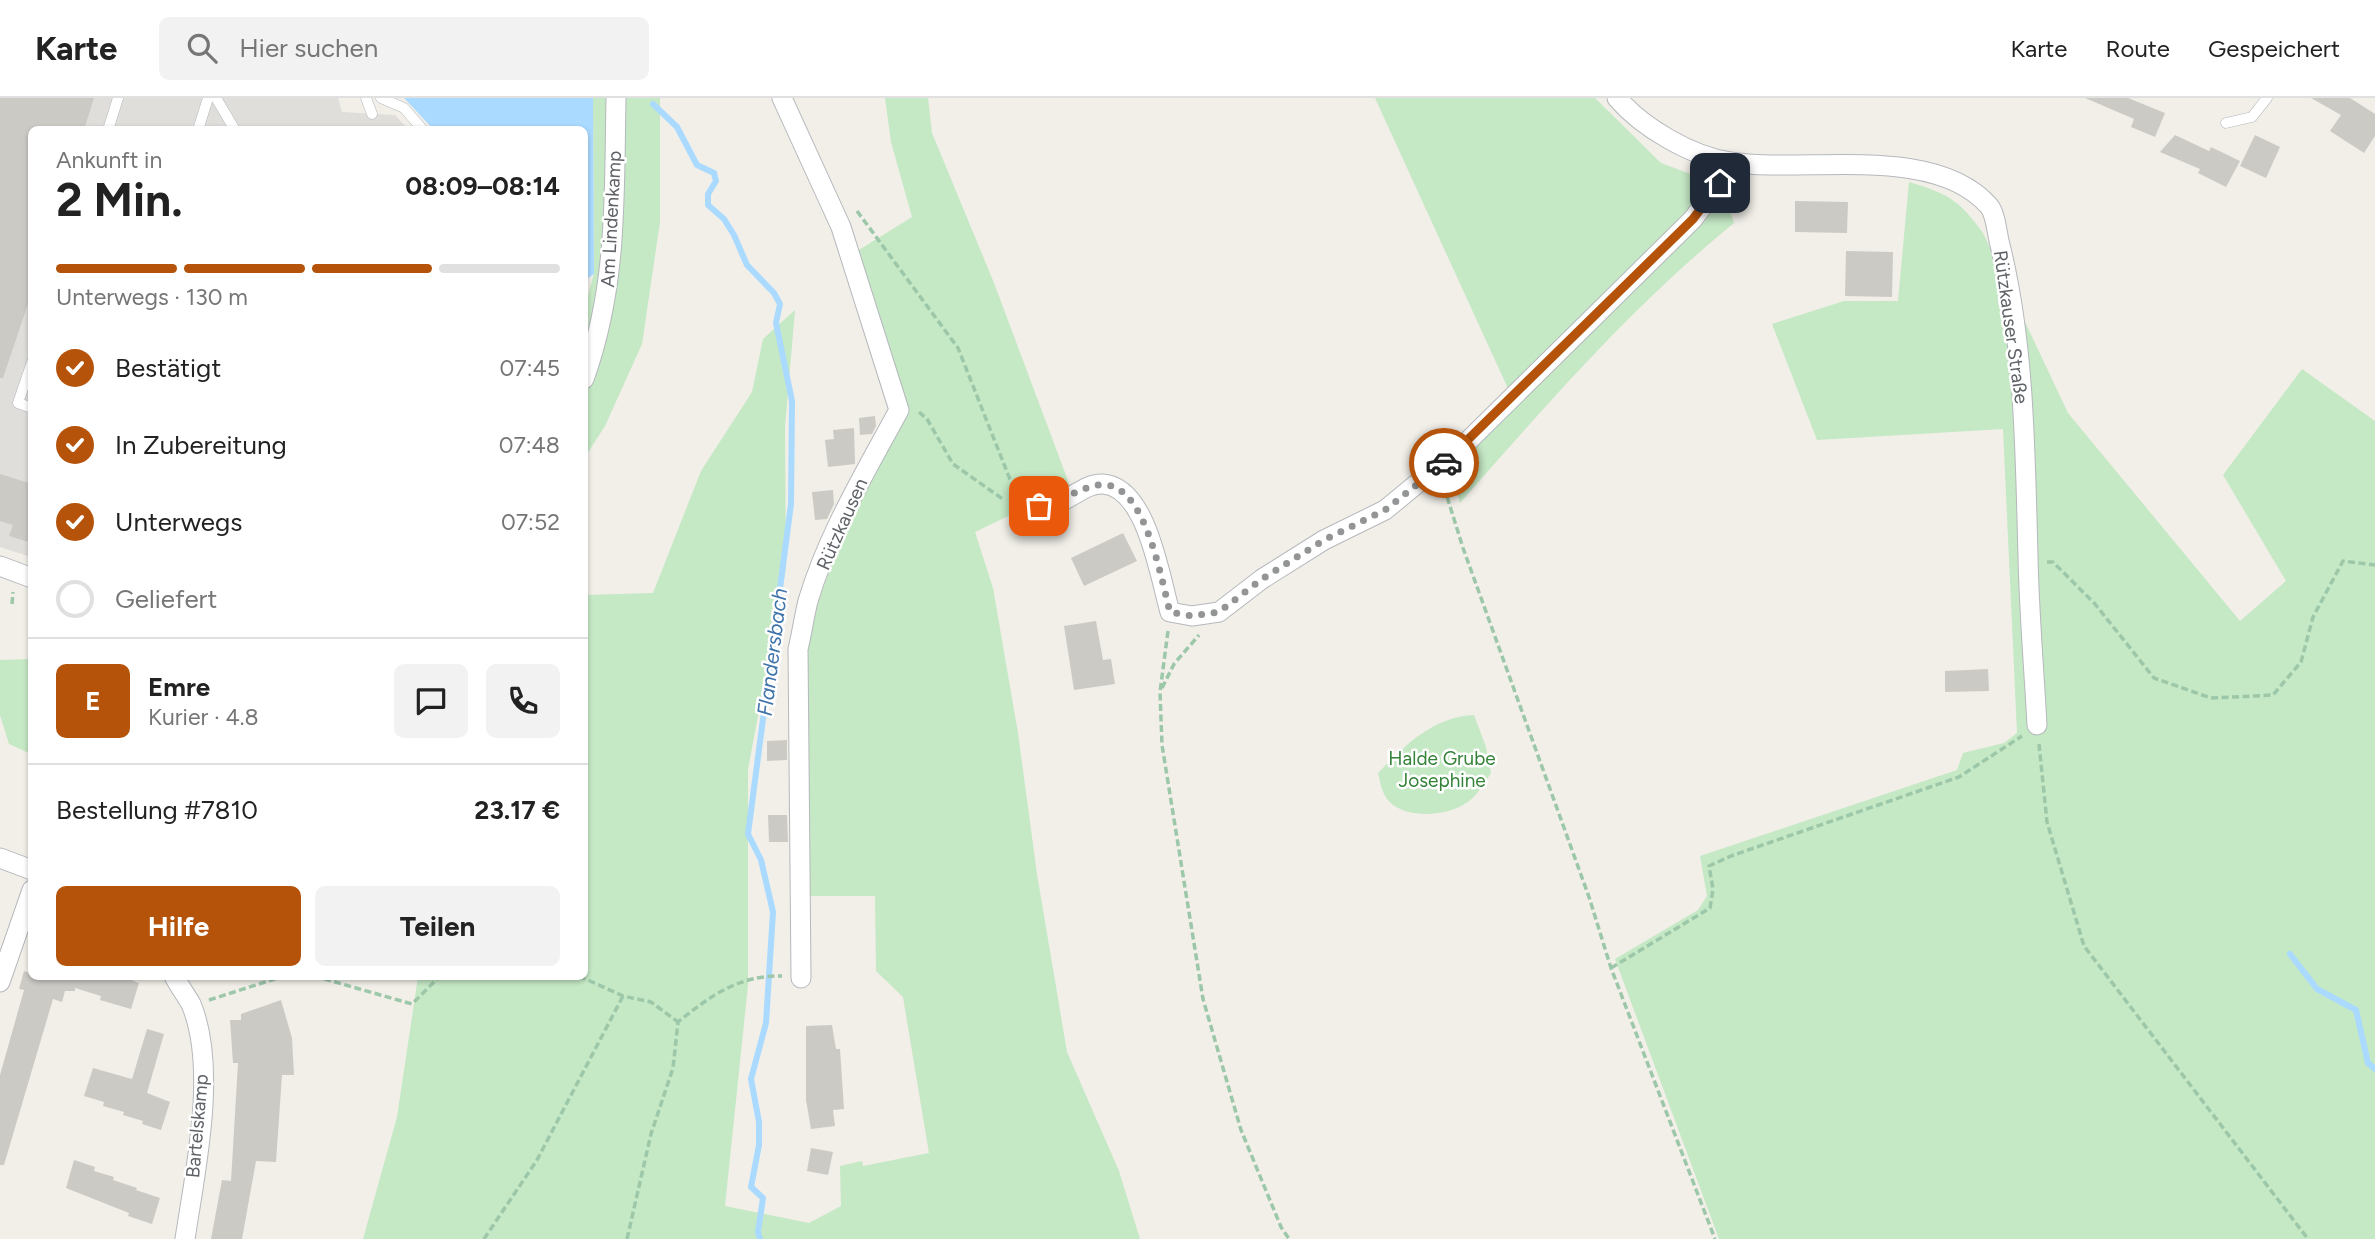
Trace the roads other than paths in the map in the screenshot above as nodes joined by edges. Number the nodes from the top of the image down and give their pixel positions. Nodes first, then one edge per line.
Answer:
1 (118, 98) edge
2 (208, 98) edge
3 (216, 98) edge
4 (366, 98) edge
5 (381, 98) edge
6 (616, 98) edge
7 (782, 98) edge
8 (1617, 98) edge
9 (2267, 98) edge
10 (372, 114) dead end
11 (2226, 123) dead end
12 (109, 126) edge
13 (199, 126) edge
14 (233, 126) edge
15 (420, 126) edge
16 (1729, 162) junction
17 (592, 335) edge
18 (588, 357) edge
19 (28, 374) edge
20 (28, 407) edge
21 (1021, 509) road end
22 (0, 566) edge
23 (28, 576) edge
24 (2037, 725) road end
25 (0, 858) edge
26 (28, 868) edge
27 (28, 902) edge
28 (802, 978) dead end
29 (176, 980) edge
30 (0, 982) edge
31 (185, 1239) edge

1 - 12 lane
2 - 13 lane
3 - 14 lane
4 - 10 lane
5 - 15 lane
6 - 17 street, Am Lindenkamp
7 - 28 street, Rützkausen
8 - 16 street, Rützkauser Straße
9 - 11 lane
16 - 21 street
16 - 24 street, Rützkauser Straße
17 - 18 street, Am Lindenkamp
19 - 20 lane
22 - 23 street
25 - 26 street
27 - 30 street
29 - 31 street, Bartelskamp

